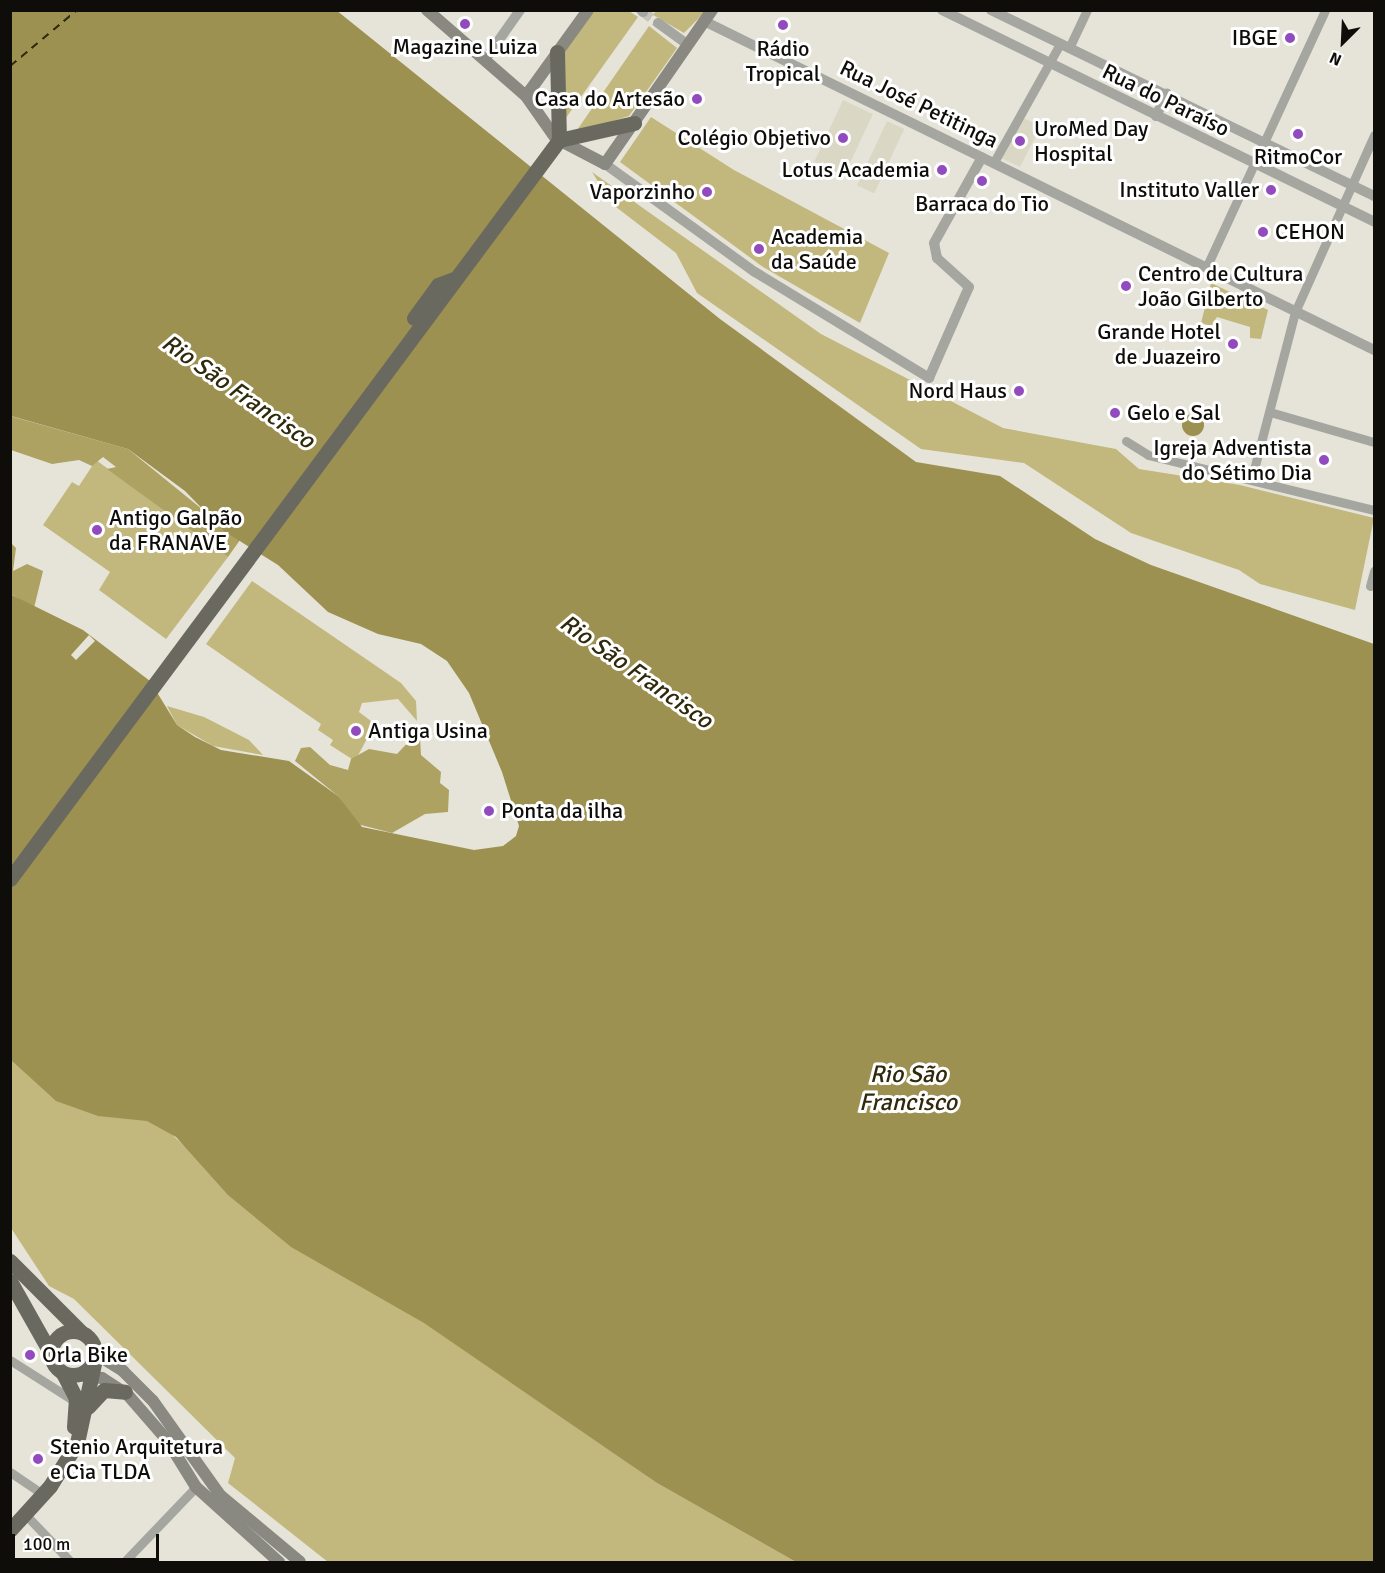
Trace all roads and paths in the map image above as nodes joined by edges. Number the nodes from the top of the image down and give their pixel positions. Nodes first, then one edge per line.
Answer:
1 (427, 10) edge
2 (520, 10) edge
3 (588, 10) edge
4 (712, 10) edge
5 (942, 10) edge
6 (992, 10) edge
7 (1087, 10) edge
8 (1324, 10) edge
9 (704, 21) junction
10 (658, 23) tunnel mouth
11 (688, 45) junction
12 (1064, 46) junction
13 (556, 52) junction
14 (485, 60) junction
15 (1049, 63) junction
16 (1167, 93) junction
17 (526, 96) junction
18 (1156, 116) junction
19 (630, 125) junction
20 (1374, 135) edge
21 (557, 138) junction
22 (1265, 144) junction
23 (982, 157) junction
24 (607, 162) junction
25 (994, 162) junction
26 (1255, 165) junction
27 (1352, 185) junction
28 (1374, 196) edge
29 (1342, 207) junction
30 (1374, 222) edge
31 (1206, 268) junction
32 (1295, 312) junction
33 (1374, 350) edge
34 (1270, 412) junction
35 (1126, 441) dead end
36 (1374, 442) edge
37 (1252, 477) junction
38 (1374, 510) edge
39 (1374, 571) edge
40 (1370, 586) dead end
41 (10, 879) edge
42 (10, 1261) edge
43 (10, 1281) edge
44 (81, 1332) junction
45 (50, 1352) junction
46 (95, 1357) junction
47 (10, 1360) edge
48 (77, 1375) junction
49 (125, 1392) junction
50 (82, 1405) junction
51 (10, 1472) edge
52 (196, 1487) junction
53 (40, 1491) junction
54 (19, 1514) edge
55 (10, 1530) edge
56 (274, 1561) edge
57 (71, 1563) edge
58 (124, 1563) edge
59 (300, 1563) edge

1 - 14 main road
2 - 14 street
3 - 13 main road
4 - 9 main road
5 - 15 street, Rua do Paraíso
6 - 12 street, Rua do Paraíso
7 - 12 street
8 - 22 street
9 - 11 main road
9 - 23 street, Rua José Petitinga
10 - 11 street
11 - 19 main road
12 - 15 street
12 - 16 street, Rua do Paraíso
13 - 17 main road
13 - 21 highway
14 - 17 main road
15 - 18 street, Rua do Paraíso
15 - 25 street
16 - 18 street
16 - 22 street, Rua do Paraíso
17 - 21 main road
18 - 26 street, Rua do Paraíso
19 - 21 highway
19 - 24 main road
20 - 27 street
21 - 24 main road
21 - 41 highway
22 - 26 street
22 - 27 street, Rua do Paraíso
23 - 24 street
23 - 25 street, Rua José Petitinga
25 - 31 street, Rua José Petitinga
26 - 29 street, Rua do Paraíso
26 - 31 street
27 - 28 street, Rua do Paraíso
27 - 29 street
29 - 30 street, Rua do Paraíso
29 - 32 street
31 - 32 street, Rua José Petitinga
32 - 33 street, Rua José Petitinga
32 - 34 street
34 - 36 street
34 - 37 street
35 - 37 street
37 - 38 street
39 - 40 street
42 - 44 highway
43 - 45 highway
44 - 45 highway
44 - 46 highway
45 - 48 highway
46 - 48 highway
46 - 59 main road
47 - 50 street
48 - 49 main road
48 - 50 highway
48 - 50 highway
49 - 50 highway
49 - 52 main road
50 - 53 highway
51 - 53 street
52 - 56 main road
52 - 58 street
53 - 54 highway
54 - 55 highway
54 - 57 street

